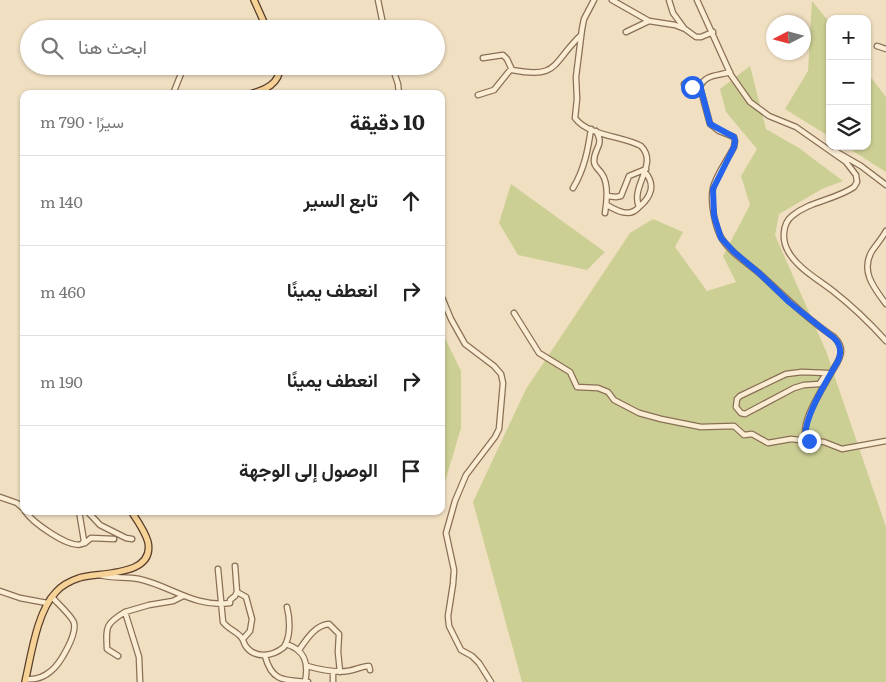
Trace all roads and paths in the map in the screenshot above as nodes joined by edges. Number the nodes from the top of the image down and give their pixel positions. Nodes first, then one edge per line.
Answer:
1 (254, 0) edge
2 (378, 0) edge
3 (594, 0) edge
4 (612, 0) edge
5 (669, 0) edge
6 (697, 0) edge
7 (263, 20) edge
8 (382, 20) edge
9 (649, 21) junction
10 (685, 29) junction
11 (626, 32) dead end
12 (713, 32) junction
13 (581, 35) junction
14 (877, 46) dead end
15 (886, 49) edge
16 (483, 58) dead end
17 (727, 66) junction
18 (511, 69) junction
19 (730, 72) junction
20 (717, 74) junction
21 (180, 75) edge
22 (278, 75) edge
23 (395, 75) edge
24 (684, 84) dead end
25 (700, 85) junction
26 (175, 90) edge
27 (262, 90) edge
28 (399, 90) edge
29 (478, 95) dead end
30 (791, 124) junction
31 (590, 129) junction
32 (596, 131) junction
33 (646, 170) junction
34 (886, 185) edge
35 (573, 188) dead end
36 (607, 196) junction
37 (606, 205) junction
38 (639, 207) junction
39 (605, 213) dead end
40 (886, 231) edge
41 (886, 304) edge
42 (445, 305) edge
43 (514, 312) dead end
44 (886, 341) edge
45 (829, 373) junction
46 (809, 441) junction
47 (886, 441) edge
48 (0, 497) edge
49 (20, 506) edge
50 (28, 515) edge
51 (80, 515) edge
52 (91, 515) edge
53 (133, 515) edge
54 (114, 539) dead end
55 (132, 539) dead end
56 (83, 543) junction
57 (235, 566) dead end
58 (218, 569) dead end
59 (99, 575) junction
60 (0, 591) edge
61 (237, 592) junction
62 (183, 596) junction
63 (52, 597) junction
64 (47, 603) junction
65 (222, 604) junction
66 (287, 607) dead end
67 (125, 612) junction
68 (243, 639) junction
69 (286, 644) junction
70 (299, 650) junction
71 (118, 656) dead end
72 (265, 656) junction
73 (307, 666) junction
74 (370, 670) dead end
75 (333, 672) junction
76 (340, 672) junction
77 (28, 680) edge
78 (140, 682) edge
79 (307, 682) edge
80 (333, 682) edge
81 (490, 682) edge

1 - 7 main road
2 - 8 street
3 - 13 street
4 - 9 street
5 - 10 street
6 - 12 street
9 - 10 street
9 - 11 street
10 - 12 street
12 - 17 street
13 - 18 street
13 - 31 street
14 - 15 street
16 - 18 street
17 - 19 street
17 - 20 street
18 - 29 street
19 - 20 street
19 - 30 street
20 - 25 street
21 - 26 street
22 - 27 main road
23 - 28 street
24 - 25 street
25 - 45 street
30 - 34 street
30 - 44 street
31 - 32 street
31 - 35 street
32 - 33 street
32 - 36 street
33 - 36 street
33 - 38 street
33 - 38 street
36 - 37 street
37 - 38 street
37 - 39 street
40 - 41 street
42 - 81 street
43 - 46 street
45 - 45 street
45 - 46 street
46 - 47 street
48 - 49 street
50 - 56 street
51 - 56 street
52 - 55 street
53 - 59 main road
54 - 56 street
57 - 61 street
58 - 65 street
59 - 62 street
59 - 63 main road
60 - 64 street
61 - 65 street
61 - 68 street
62 - 65 street
62 - 67 street
63 - 64 main road
63 - 77 street
64 - 77 main road
65 - 68 street
66 - 69 street
67 - 71 street
67 - 78 street
68 - 72 street
69 - 70 street
69 - 72 street
70 - 73 street
70 - 76 street
72 - 79 street
73 - 75 street
73 - 79 street
74 - 76 street
75 - 76 street
75 - 80 street

